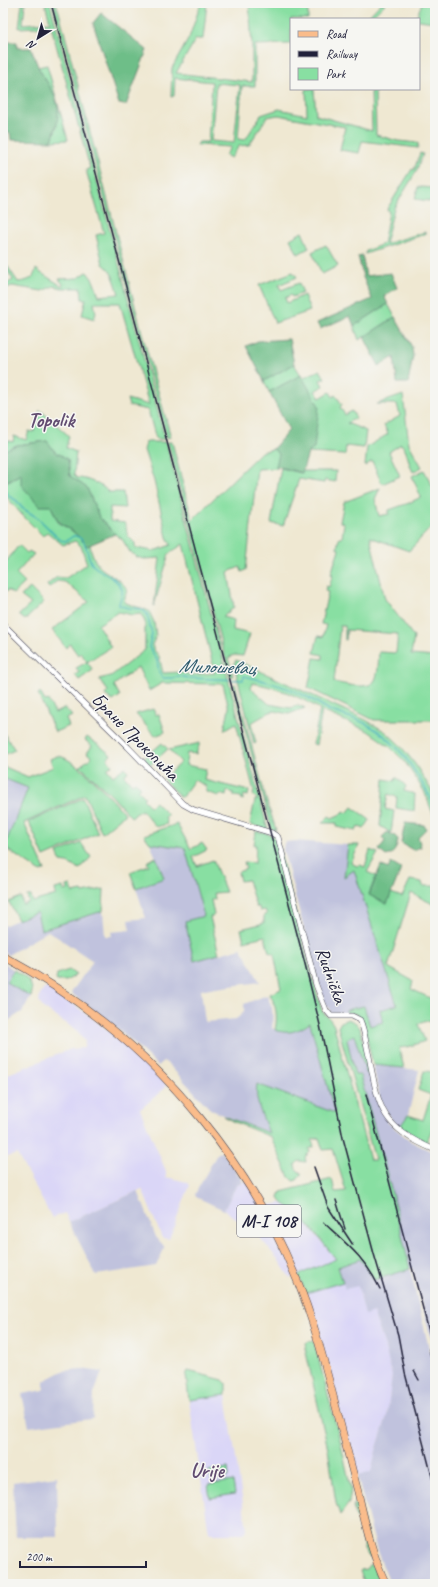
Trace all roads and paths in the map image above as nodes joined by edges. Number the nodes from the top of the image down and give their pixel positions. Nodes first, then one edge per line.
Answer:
1 (3, 624) edge
2 (270, 833) joint
3 (3, 956) edge
4 (435, 1150) edge
5 (386, 1584) edge

1 - 2 street, Бране Прокопића
2 - 4 street, Rudnička
3 - 5 main road, M-I 108

